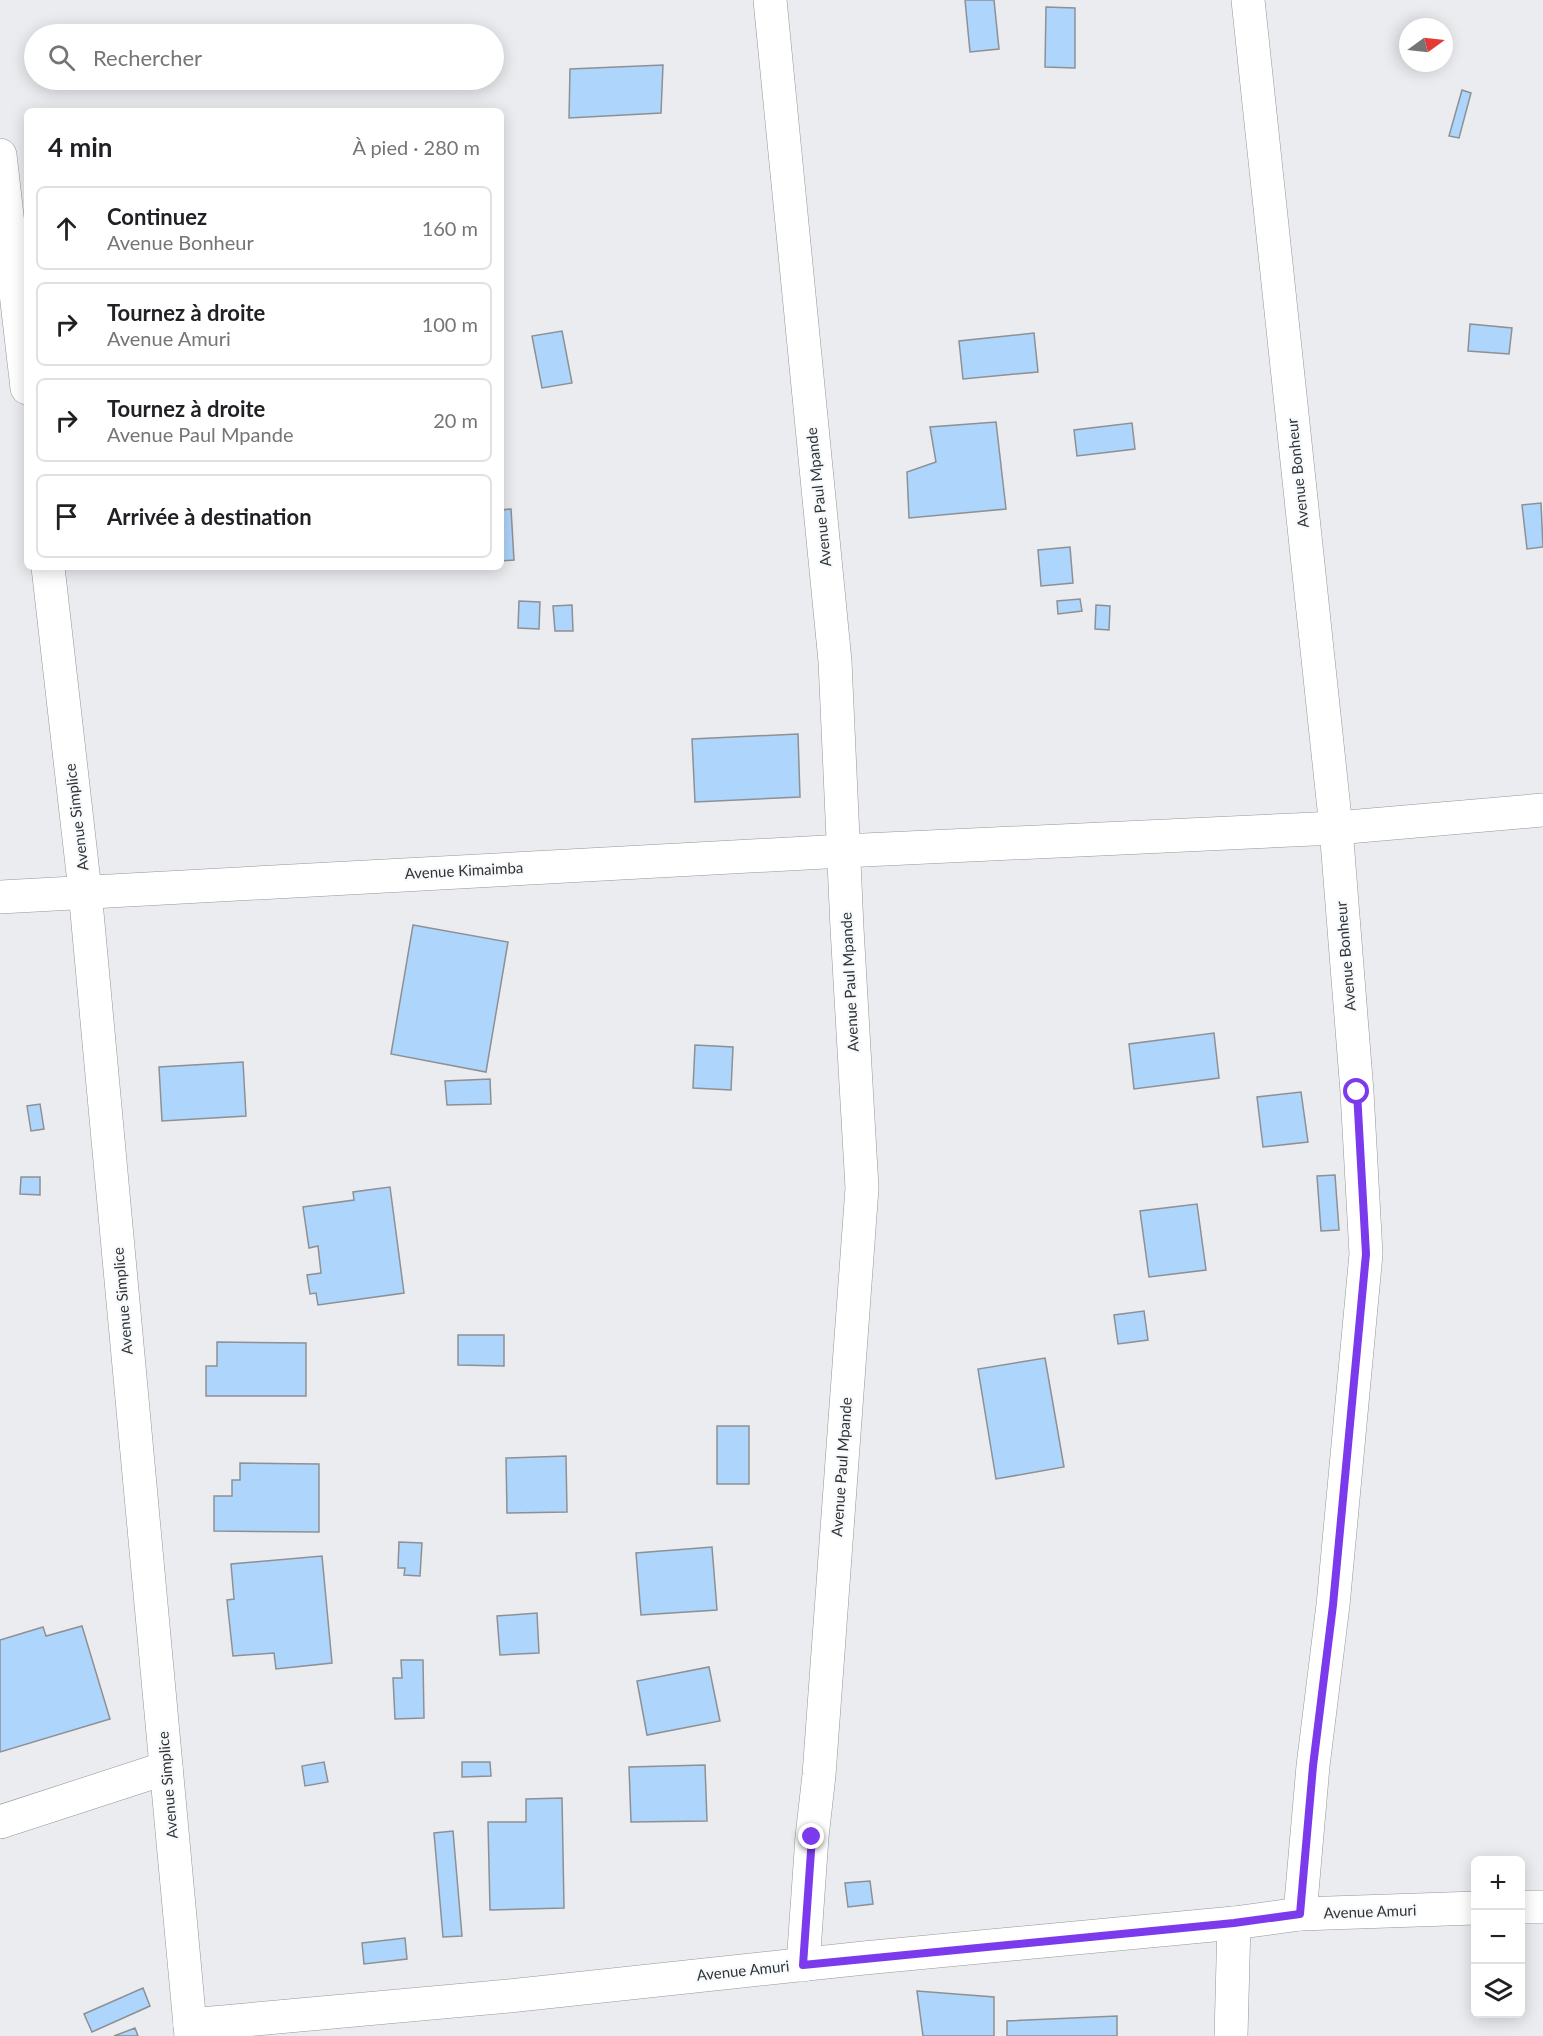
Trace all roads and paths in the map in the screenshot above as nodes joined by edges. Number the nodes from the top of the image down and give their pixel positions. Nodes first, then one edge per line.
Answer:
1 (770, 0) edge
2 (1248, 0) edge
3 (0, 155) edge
4 (24, 362) edge
5 (48, 570) edge
6 (1543, 810) edge
7 (1336, 828) junction
8 (843, 851) junction
9 (85, 891) junction
10 (0, 897) edge
11 (166, 1768) junction
12 (0, 1822) edge
13 (1525, 1907) edge
14 (1543, 1907) edge
15 (1471, 1908) edge
16 (1300, 1914) junction
17 (1234, 1923) junction
18 (803, 1965) junction
19 (190, 2031) edge
20 (1231, 2036) edge

1 - 8 street, Avenue Paul Mpande
2 - 7 street, Avenue Bonheur
3 - 4 street
5 - 9 street, Avenue Simplice
6 - 7 street, Avenue Kimaimba
7 - 8 street, Avenue Kimaimba
7 - 16 street, Avenue Bonheur
8 - 9 street, Avenue Kimaimba
8 - 18 street, Avenue Paul Mpande
9 - 10 street, Avenue Kimaimba
9 - 11 street, Avenue Simplice
11 - 12 street
11 - 19 street, Avenue Simplice
13 - 14 street
15 - 16 street, Avenue Amuri
16 - 17 street, Avenue Amuri
17 - 18 street, Avenue Amuri
17 - 20 street
18 - 19 street, Avenue Amuri

